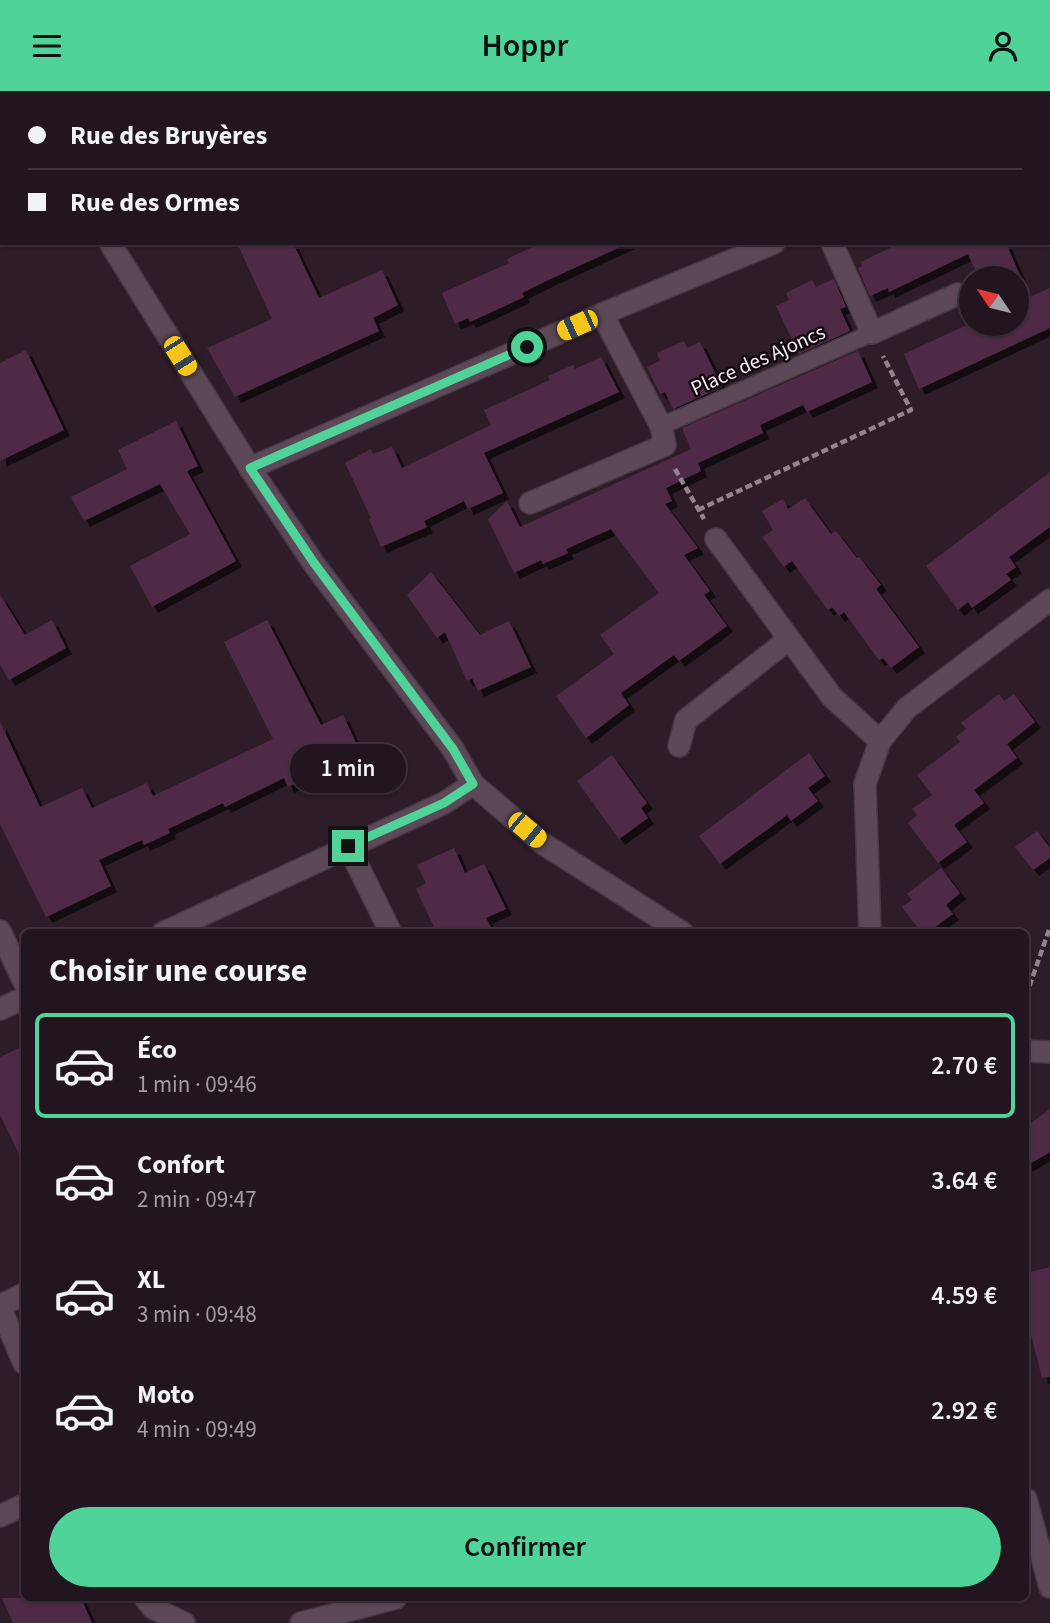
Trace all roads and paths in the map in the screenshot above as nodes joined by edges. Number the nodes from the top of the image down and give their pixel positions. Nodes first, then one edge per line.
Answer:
1 (111, 245) edge
2 (762, 245) edge
3 (833, 245) edge
4 (737, 249) edge
5 (958, 295) dead end
6 (602, 314) junction
7 (872, 333) junction
8 (663, 436) junction
9 (250, 468) junction
10 (530, 503) dead end
11 (698, 510) junction
12 (716, 539) joint
13 (1050, 600) edge
14 (789, 639) junction
15 (880, 741) junction
16 (679, 747) dead end
17 (473, 784) junction
18 (348, 846) junction
19 (1050, 927) edge
20 (172, 929) edge
21 (389, 929) edge
22 (677, 929) edge
23 (870, 929) edge
24 (0, 931) edge
25 (21, 976) edge
26 (1029, 987) edge
27 (21, 999) edge
28 (0, 1009) edge
29 (1029, 1051) edge
30 (1050, 1052) edge
31 (21, 1296) edge
32 (0, 1307) edge
33 (21, 1356) edge
34 (21, 1506) edge
35 (1029, 1510) edge
36 (0, 1516) edge
37 (1050, 1587) edge
38 (147, 1601) edge
39 (385, 1601) edge
40 (184, 1623) edge
41 (301, 1623) edge

1 - 9 street
2 - 4 street
3 - 7 street
4 - 6 street
5 - 7 street
6 - 8 street
6 - 9 street
7 - 8 lane, Place des Ajoncs
7 - 11 path
8 - 10 street
8 - 11 path
9 - 17 street
11 - 12 path
12 - 14 street
13 - 15 street
14 - 15 street
14 - 16 street
15 - 23 street
17 - 18 street
17 - 22 street
18 - 20 street
18 - 21 street
19 - 26 path
24 - 25 street
27 - 28 street
29 - 30 street
31 - 32 street
32 - 33 street
34 - 36 street
35 - 37 street
38 - 40 street
39 - 41 street

